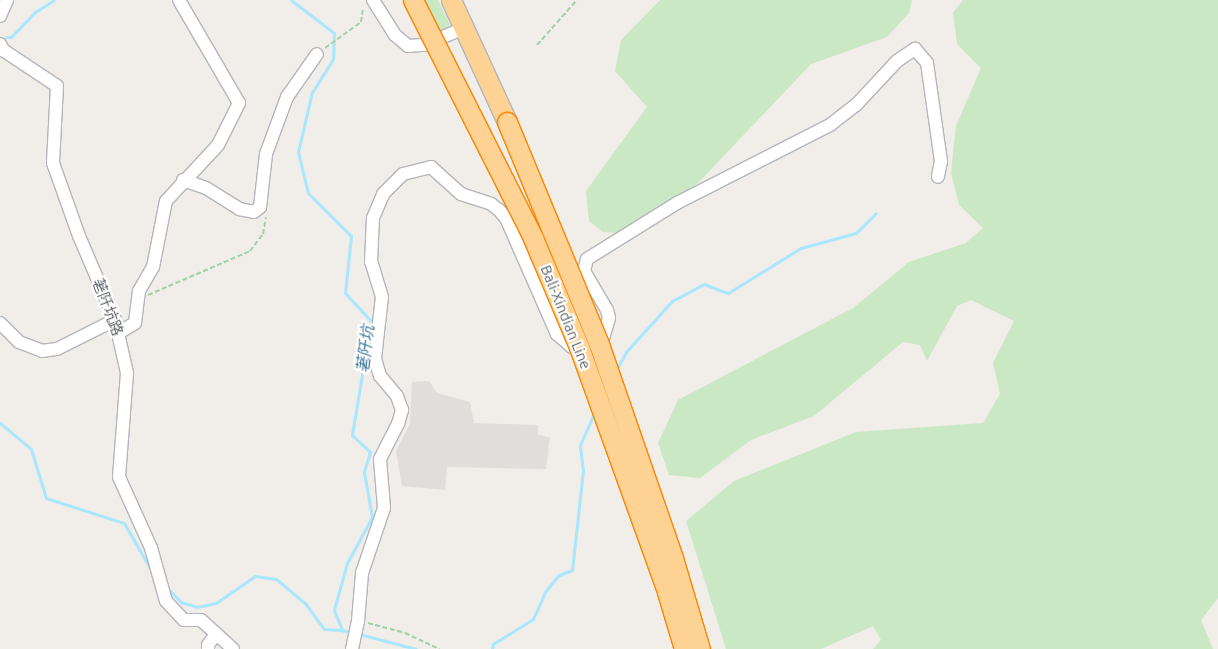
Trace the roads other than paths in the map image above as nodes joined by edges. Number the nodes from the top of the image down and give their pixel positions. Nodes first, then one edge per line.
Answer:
1 (7, 0) edge
2 (179, 0) edge
3 (374, 0) edge
4 (413, 0) edge
5 (451, 0) edge
6 (0, 16) edge
7 (464, 28) junction
8 (0, 44) edge
9 (317, 54) road end
10 (938, 178) dead end
11 (183, 180) junction
12 (0, 323) edge
13 (117, 326) junction
14 (216, 634) junction
15 (353, 645) edge
16 (208, 649) edge
17 (232, 649) edge
18 (684, 649) edge
19 (700, 649) edge

1 - 6 street
2 - 11 street
3 - 7 street
4 - 18 highway, Bali-Xindian Line, bridge
5 - 7 highway, Bali-Xindian Line
7 - 19 highway, Bali-Xindian Line, bridge
8 - 13 street, 荖阡坑路
9 - 11 street
10 - 15 street
11 - 13 street
12 - 13 street
13 - 14 street, 荖阡坑路
14 - 16 street
14 - 17 street, 荖阡坑路

